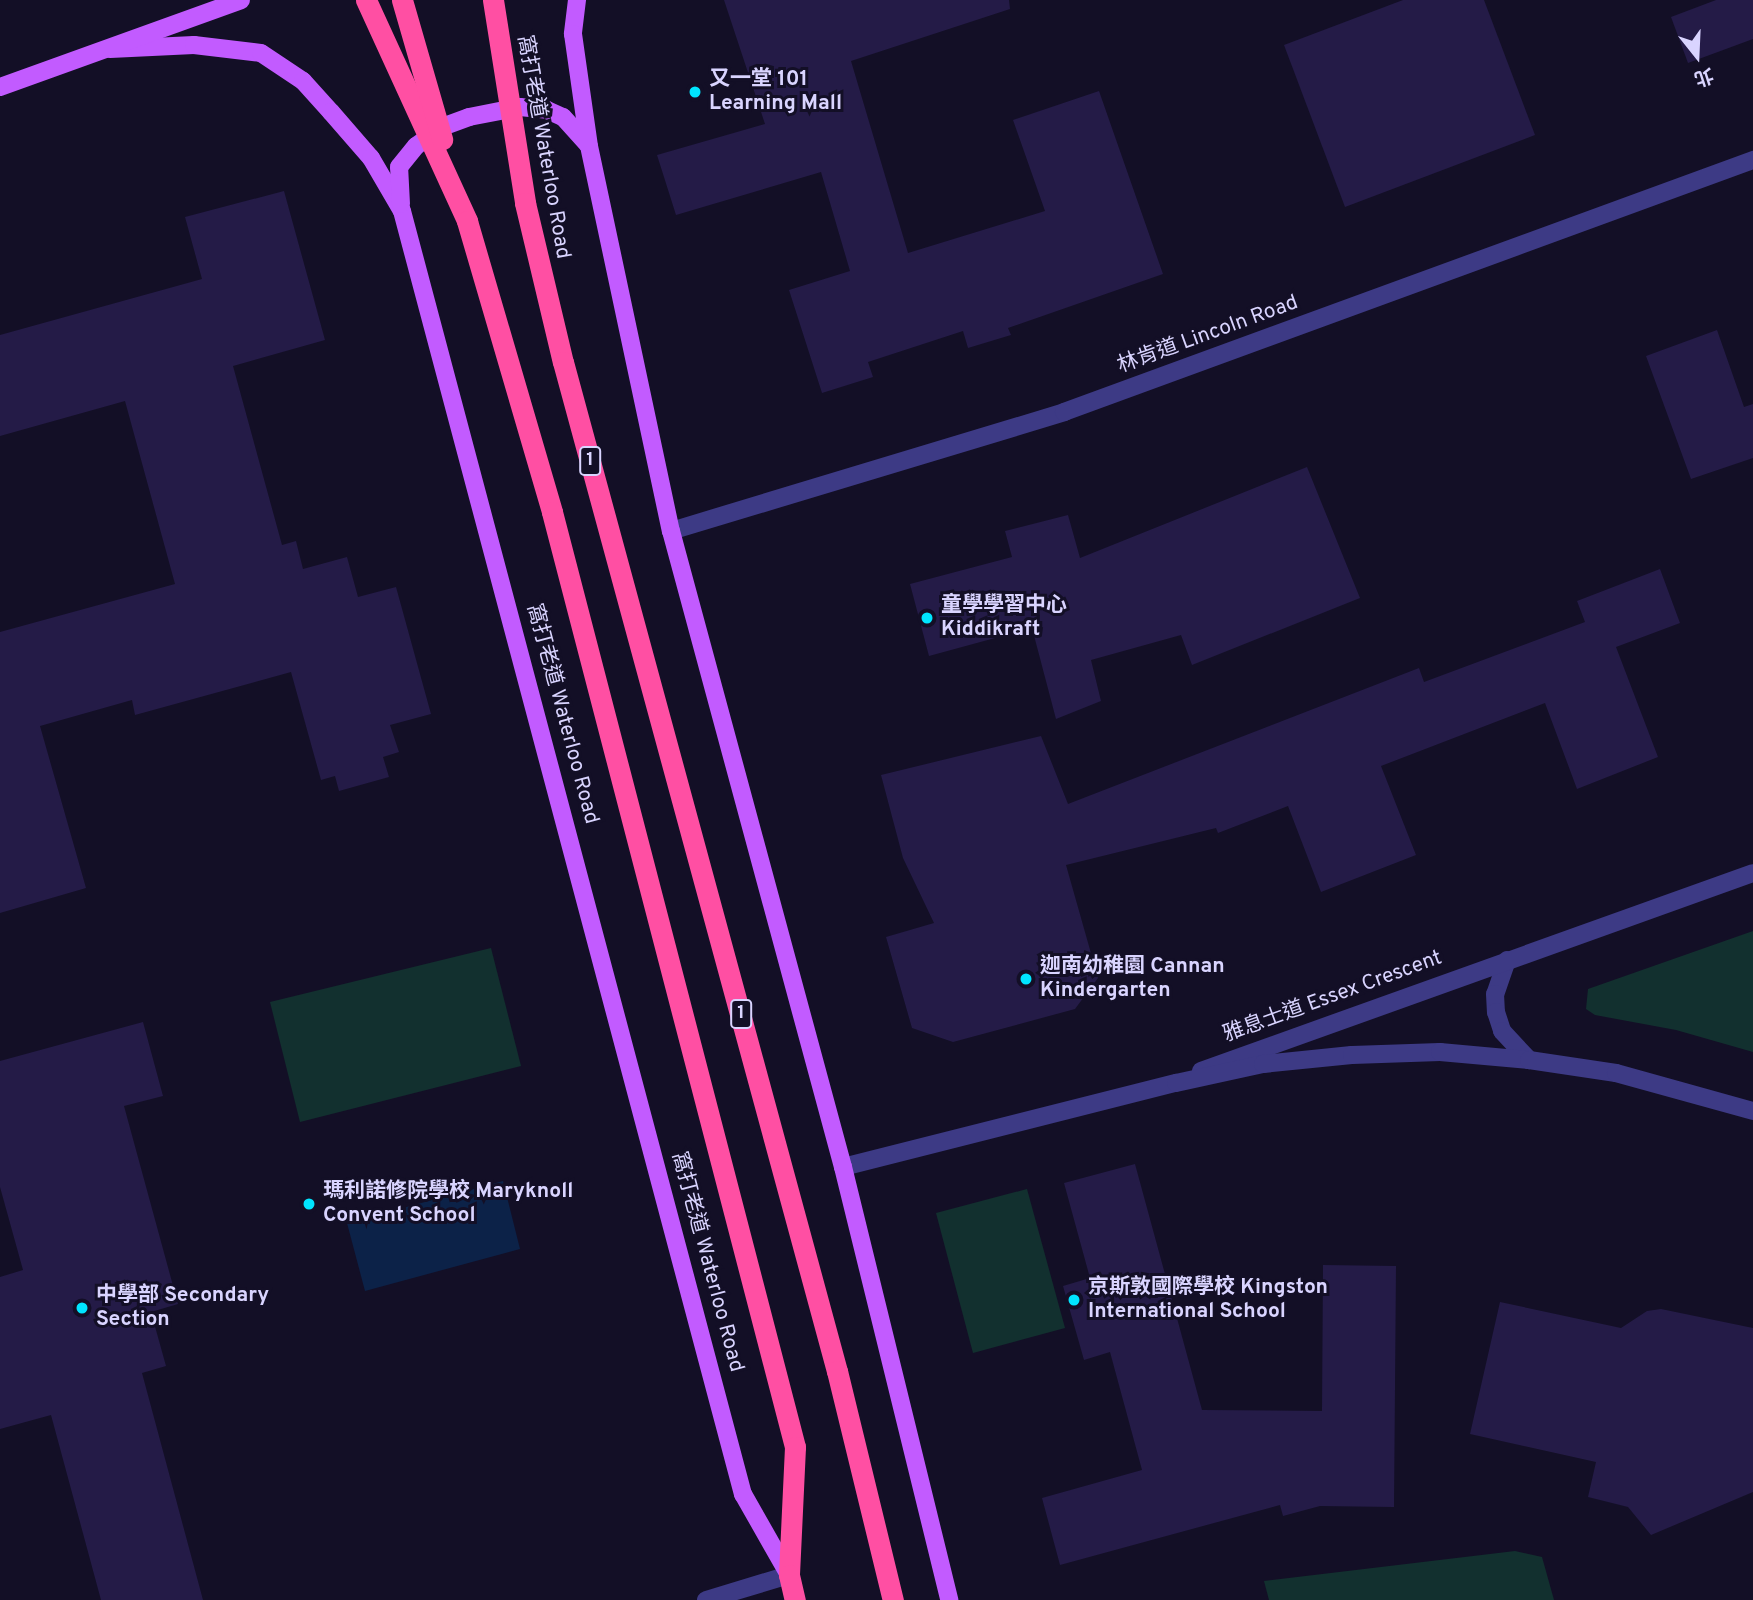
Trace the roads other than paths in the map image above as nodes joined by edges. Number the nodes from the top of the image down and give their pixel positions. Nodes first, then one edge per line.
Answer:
1 (241, 0) edge
2 (366, 0) edge
3 (402, 0) edge
4 (493, 0) edge
5 (577, 0) edge
6 (110, 49) junction
7 (0, 87) edge
8 (589, 146) junction
9 (1753, 160) edge
10 (402, 211) junction
11 (467, 221) junction
12 (671, 531) junction
13 (1753, 873) edge
14 (1507, 960) junction
15 (1529, 1060) junction
16 (1176, 1083) junction
17 (1753, 1111) edge
18 (843, 1167) junction
19 (789, 1575) junction
20 (705, 1600) edge
21 (795, 1600) edge
22 (893, 1600) edge
23 (949, 1600) edge

1 - 6 main road
2 - 11 highway, 窩打老道 Waterloo Road
3 - 11 highway
4 - 22 highway, 窩打老道 Waterloo Road / 1
5 - 8 main road
6 - 7 main road
6 - 10 main road, 窩打老道 Waterloo Road
8 - 10 main road
8 - 12 main road
9 - 12 street, 林肯道 Lincoln Road
10 - 19 main road, 窩打老道 Waterloo Road
11 - 19 highway, 窩打老道 Waterloo Road
12 - 18 main road
13 - 14 street, 雅息士道 Essex Crescent
14 - 15 street
14 - 16 street, 雅息士道 Essex Crescent
15 - 16 street, 雅息士道 Essex Crescent
15 - 17 street, 雅息士道 Essex Crescent
16 - 18 street, 雅息士道 Essex Crescent
18 - 23 main road
19 - 20 street
19 - 21 highway, 窩打老道 Waterloo Road

